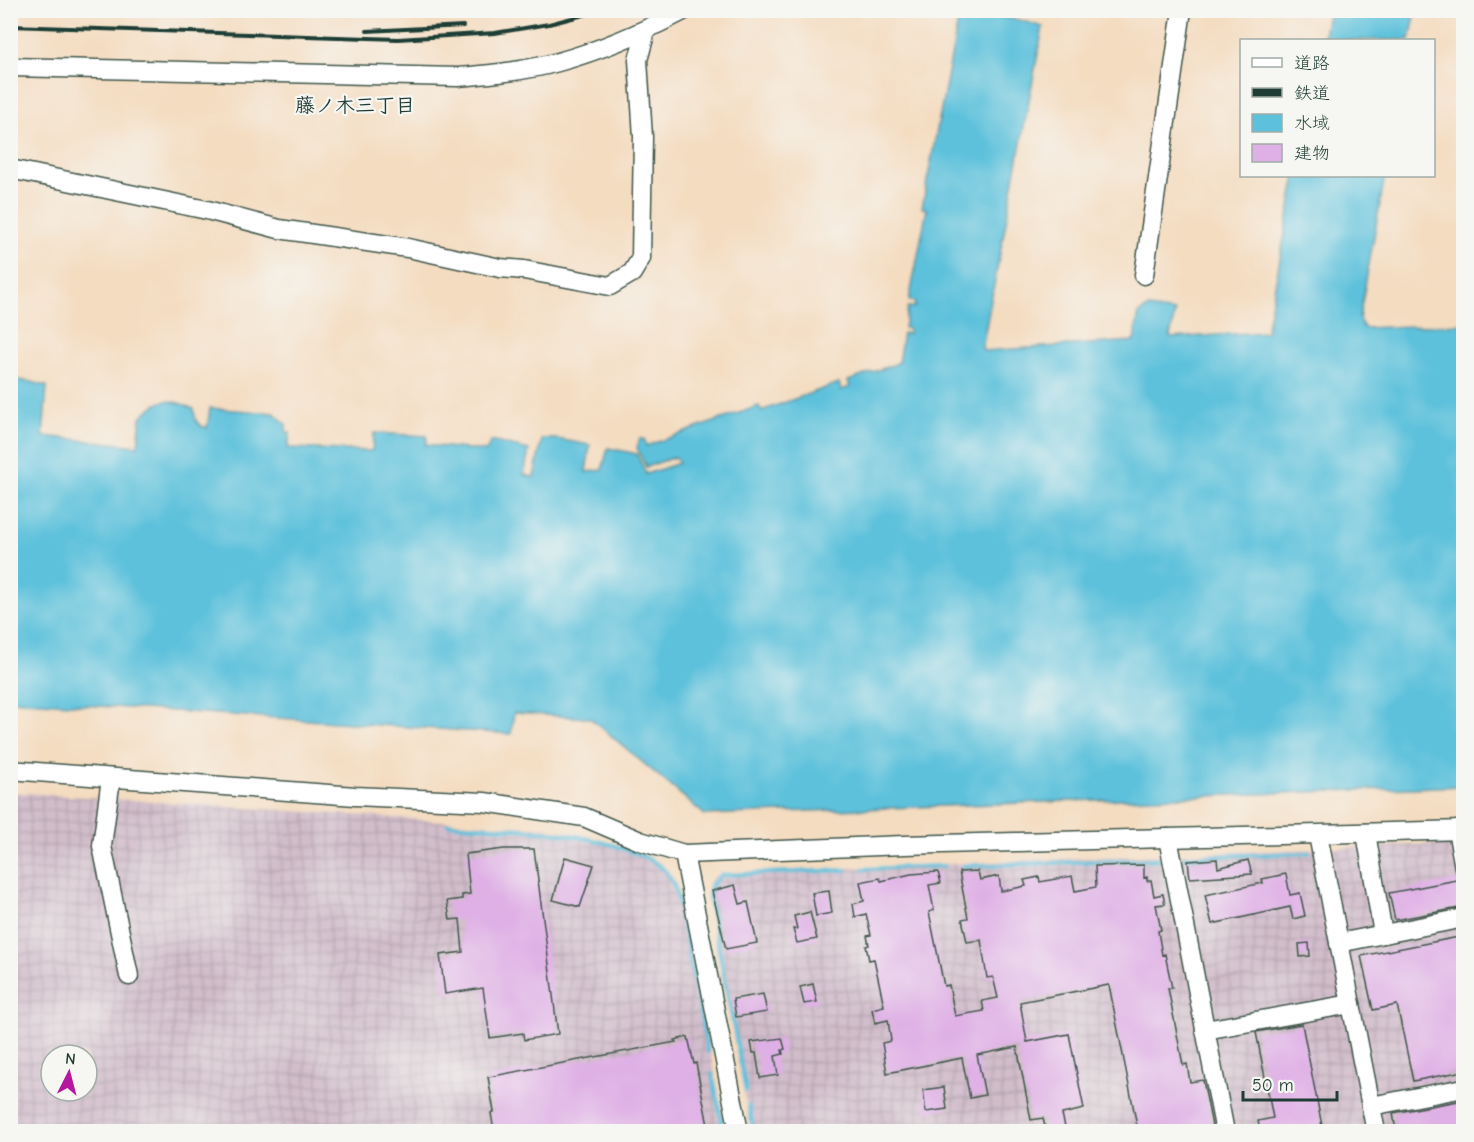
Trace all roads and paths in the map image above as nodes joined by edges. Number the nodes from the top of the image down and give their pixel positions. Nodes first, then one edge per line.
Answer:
1 (685, 10) edge
2 (1182, 10) edge
3 (646, 31) junction
4 (10, 67) edge
5 (10, 169) edge
6 (1144, 275) dead end
7 (10, 770) edge
8 (111, 777) junction
9 (1460, 830) edge
10 (1366, 833) junction
11 (1318, 835) junction
12 (1168, 838) junction
13 (684, 854) junction
14 (1464, 867) edge
15 (1464, 918) edge
16 (1383, 934) junction
17 (1339, 944) junction
18 (129, 976) dead end
19 (1351, 1004) junction
20 (1205, 1030) junction
21 (1464, 1089) edge
22 (1371, 1106) junction
23 (739, 1131) edge
24 (1225, 1131) edge
25 (1376, 1131) edge

1 - 3 street
2 - 6 street
3 - 4 street
3 - 5 street
7 - 8 street
8 - 13 street
8 - 18 street
9 - 10 street
9 - 14 street
10 - 11 street
10 - 16 street
11 - 12 street
11 - 17 street
12 - 13 street
12 - 20 street
13 - 23 street
15 - 16 street
16 - 17 street
17 - 19 street
19 - 20 street
19 - 22 street
20 - 24 street
21 - 22 street
22 - 25 street

